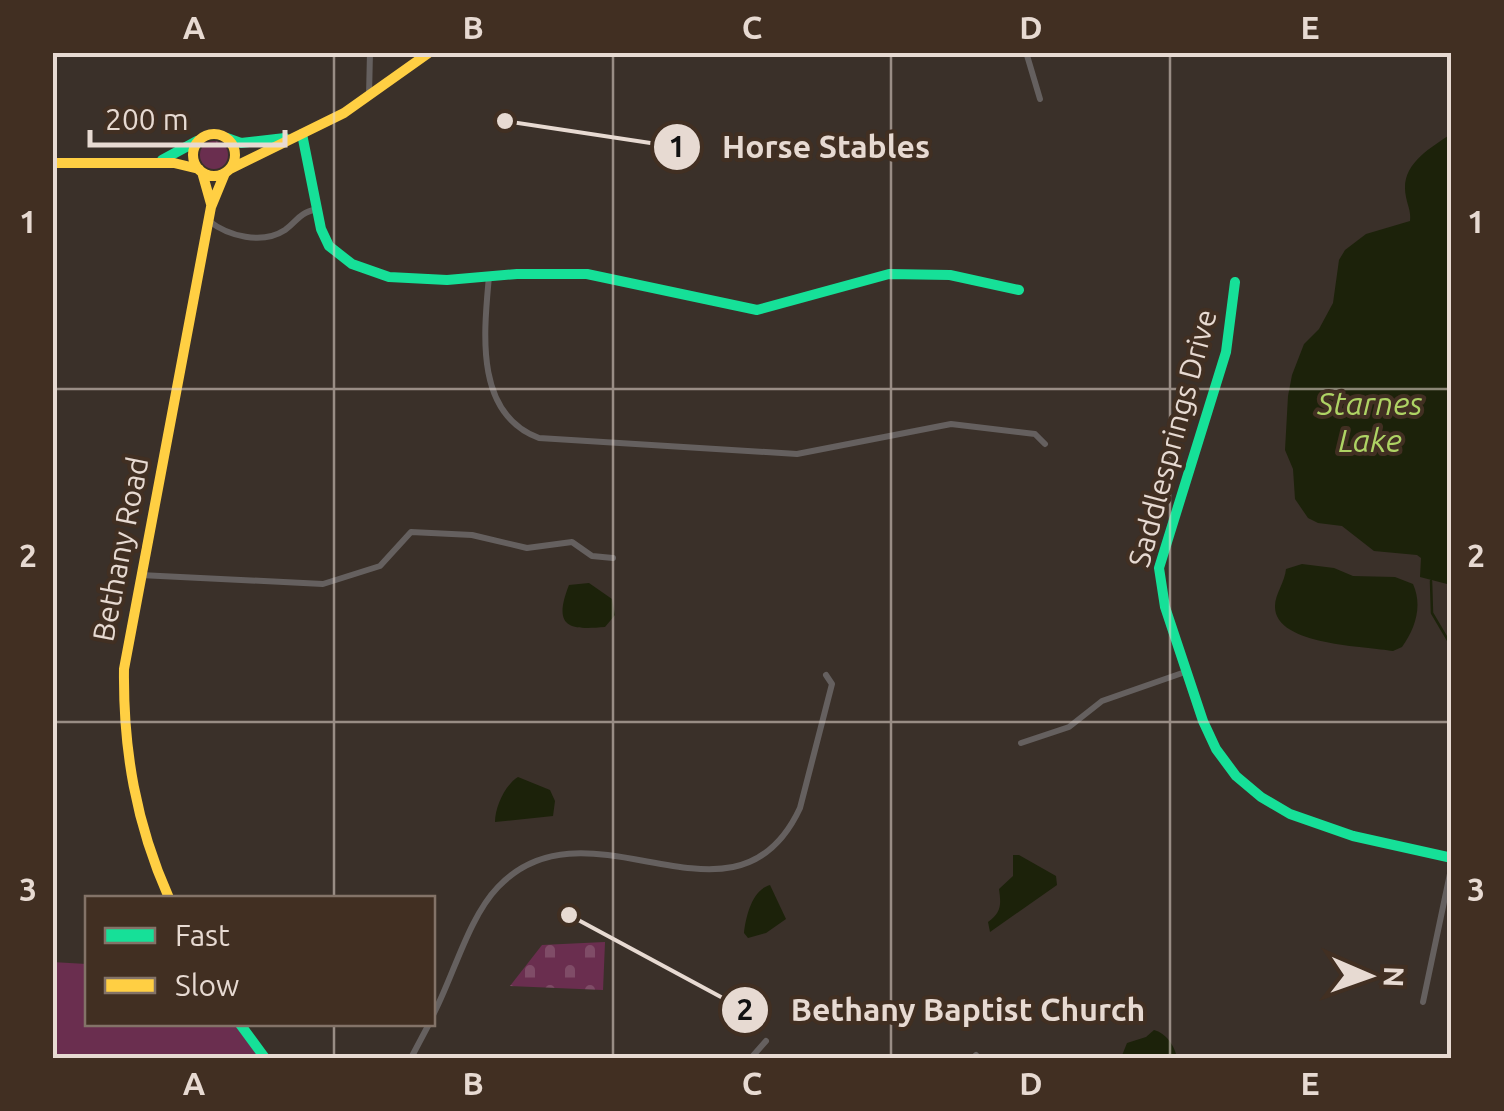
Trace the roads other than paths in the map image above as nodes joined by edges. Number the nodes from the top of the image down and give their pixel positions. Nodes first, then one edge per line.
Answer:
1 (370, 52) edge
2 (430, 52) edge
3 (1026, 52) edge
4 (370, 98) junction
5 (1040, 99) dead end
6 (298, 136) junction
7 (226, 138) junction
8 (200, 139) junction
9 (155, 163) junction
10 (52, 164) edge
11 (200, 171) junction
12 (228, 171) junction
13 (211, 206) junction
14 (317, 209) junction
15 (209, 220) junction
16 (488, 276) junction
17 (1235, 282) dead end
18 (1019, 290) dead end
19 (1045, 444) dead end
20 (613, 558) dead end
21 (139, 575) junction
22 (1188, 671) junction
23 (826, 675) dead end
24 (1021, 743) dead end
25 (1452, 861) edge
26 (168, 896) edge
27 (1423, 1002) dead end
28 (435, 1012) edge
29 (241, 1026) edge
30 (428, 1026) edge
31 (766, 1041) dead end
32 (265, 1058) edge
33 (412, 1058) edge
34 (752, 1058) edge

1 - 4 street
2 - 4 street
3 - 5 street
4 - 6 street
6 - 7 street
6 - 12 street
6 - 14 street
7 - 8 street
7 - 12 street
8 - 9 street
8 - 11 street
9 - 10 street
9 - 11 street
11 - 12 street
11 - 13 street, Bethany Road
12 - 13 street, Bethany Road
13 - 15 street, Bethany Road
14 - 15 street
14 - 16 street
15 - 21 street, Bethany Road
16 - 18 street
16 - 19 street
17 - 22 street, Saddlesprings Drive
20 - 21 street
21 - 26 street, Bethany Road
22 - 24 street
22 - 25 street, Saddlesprings Drive
23 - 28 street
25 - 27 street
29 - 32 street
30 - 33 street
31 - 34 street

